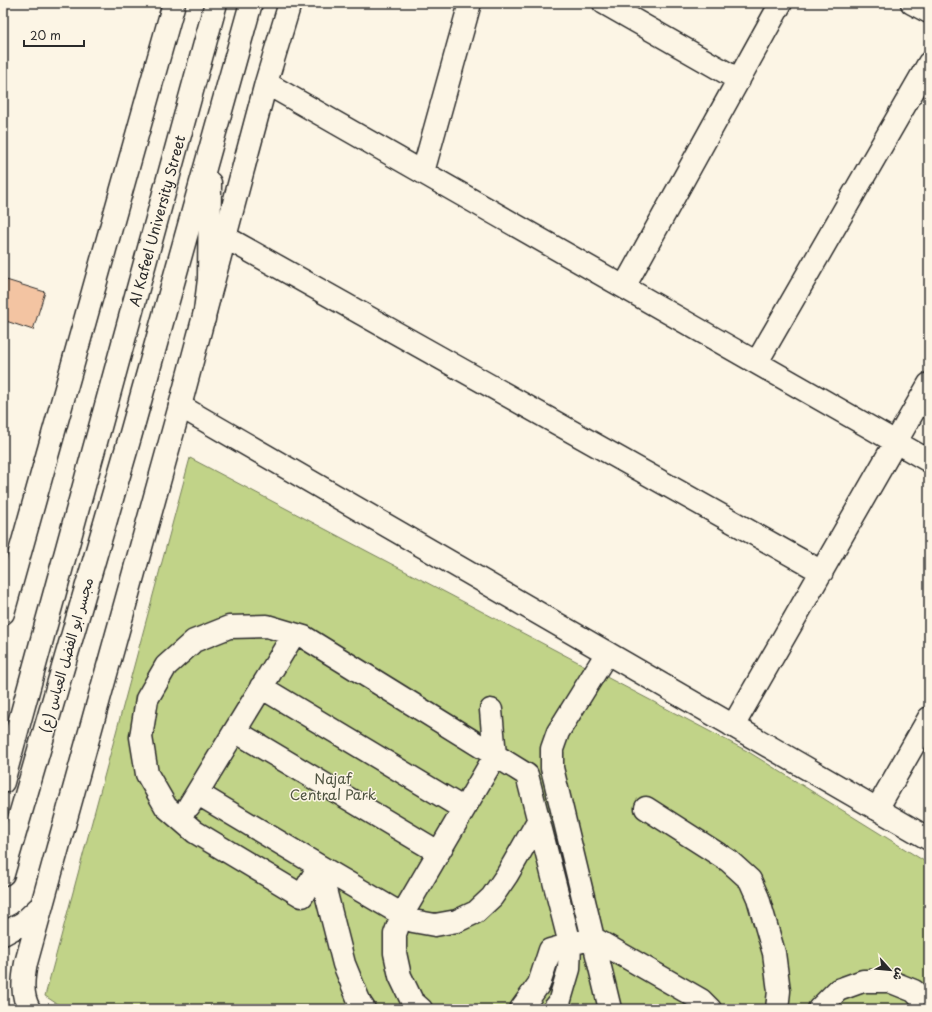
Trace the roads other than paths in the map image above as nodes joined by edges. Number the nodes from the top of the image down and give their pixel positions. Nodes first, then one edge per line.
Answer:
1 (174, 3) edge
2 (216, 3) edge
3 (251, 3) edge
4 (290, 3) edge
5 (470, 3) edge
6 (604, 3) edge
7 (781, 3) edge
8 (912, 3) edge
9 (929, 12) edge
10 (929, 63) edge
11 (739, 80) junction
12 (266, 83) junction
13 (215, 133) junction
14 (423, 172) junction
15 (225, 236) junction
16 (624, 287) junction
17 (204, 319) junction
18 (757, 362) junction
19 (929, 384) edge
20 (180, 406) junction
21 (97, 438) joint
22 (896, 442) junction
23 (929, 461) edge
24 (822, 572) junction
25 (3, 613) edge
26 (294, 634) junction
27 (606, 653) junction
28 (261, 687) junction
29 (491, 710) dead end
30 (929, 718) edge
31 (733, 726) junction
32 (235, 731) junction
33 (495, 756) junction
34 (3, 782) edge
35 (197, 793) junction
36 (646, 808) dead end
37 (464, 809) junction
38 (877, 809) junction
39 (181, 820) junction
40 (538, 820) junction
41 (929, 839) edge
42 (438, 852) junction
43 (319, 866) junction
44 (3, 874) edge
45 (42, 905) junction
46 (402, 915) junction
47 (3, 934) edge
48 (593, 938) junction
49 (570, 944) junction
50 (413, 1006) edge
51 (929, 1007) edge
52 (29, 1009) edge
53 (364, 1009) edge
54 (521, 1009) edge
55 (554, 1009) edge
56 (610, 1009) edge
57 (710, 1009) edge
58 (778, 1009) edge
59 (819, 1009) edge

1 - 25 street
2 - 21 street, Al Kafeel University Street
3 - 13 street
4 - 12 street
5 - 14 street
6 - 11 street
7 - 11 street
8 - 9 street
10 - 18 street
11 - 16 street
12 - 14 street
12 - 15 street
13 - 17 street
13 - 44 street, مجسر ابو الفضل العباس (ع)
14 - 16 street
15 - 17 street
15 - 24 street
16 - 18 street
17 - 20 street
18 - 22 street
19 - 22 street
20 - 27 street
20 - 45 street
21 - 34 street, مجسر ابو الفضل العباس (ع)
22 - 23 street
22 - 24 street
24 - 31 street
26 - 28 street
26 - 33 street
26 - 39 street
27 - 31 street
27 - 48 street
28 - 32 street
28 - 37 street
29 - 33 street
30 - 38 street
31 - 38 street
32 - 35 street
32 - 42 street
33 - 37 street
33 - 40 street
35 - 39 street
35 - 43 street
36 - 58 street
37 - 42 street
38 - 41 street
39 - 43 street
40 - 46 street
40 - 49 street
42 - 46 street
43 - 46 street
43 - 53 street
45 - 47 street
45 - 52 street
46 - 50 street
48 - 49 street
48 - 56 street
48 - 57 street
49 - 54 street
49 - 55 street
51 - 59 street

